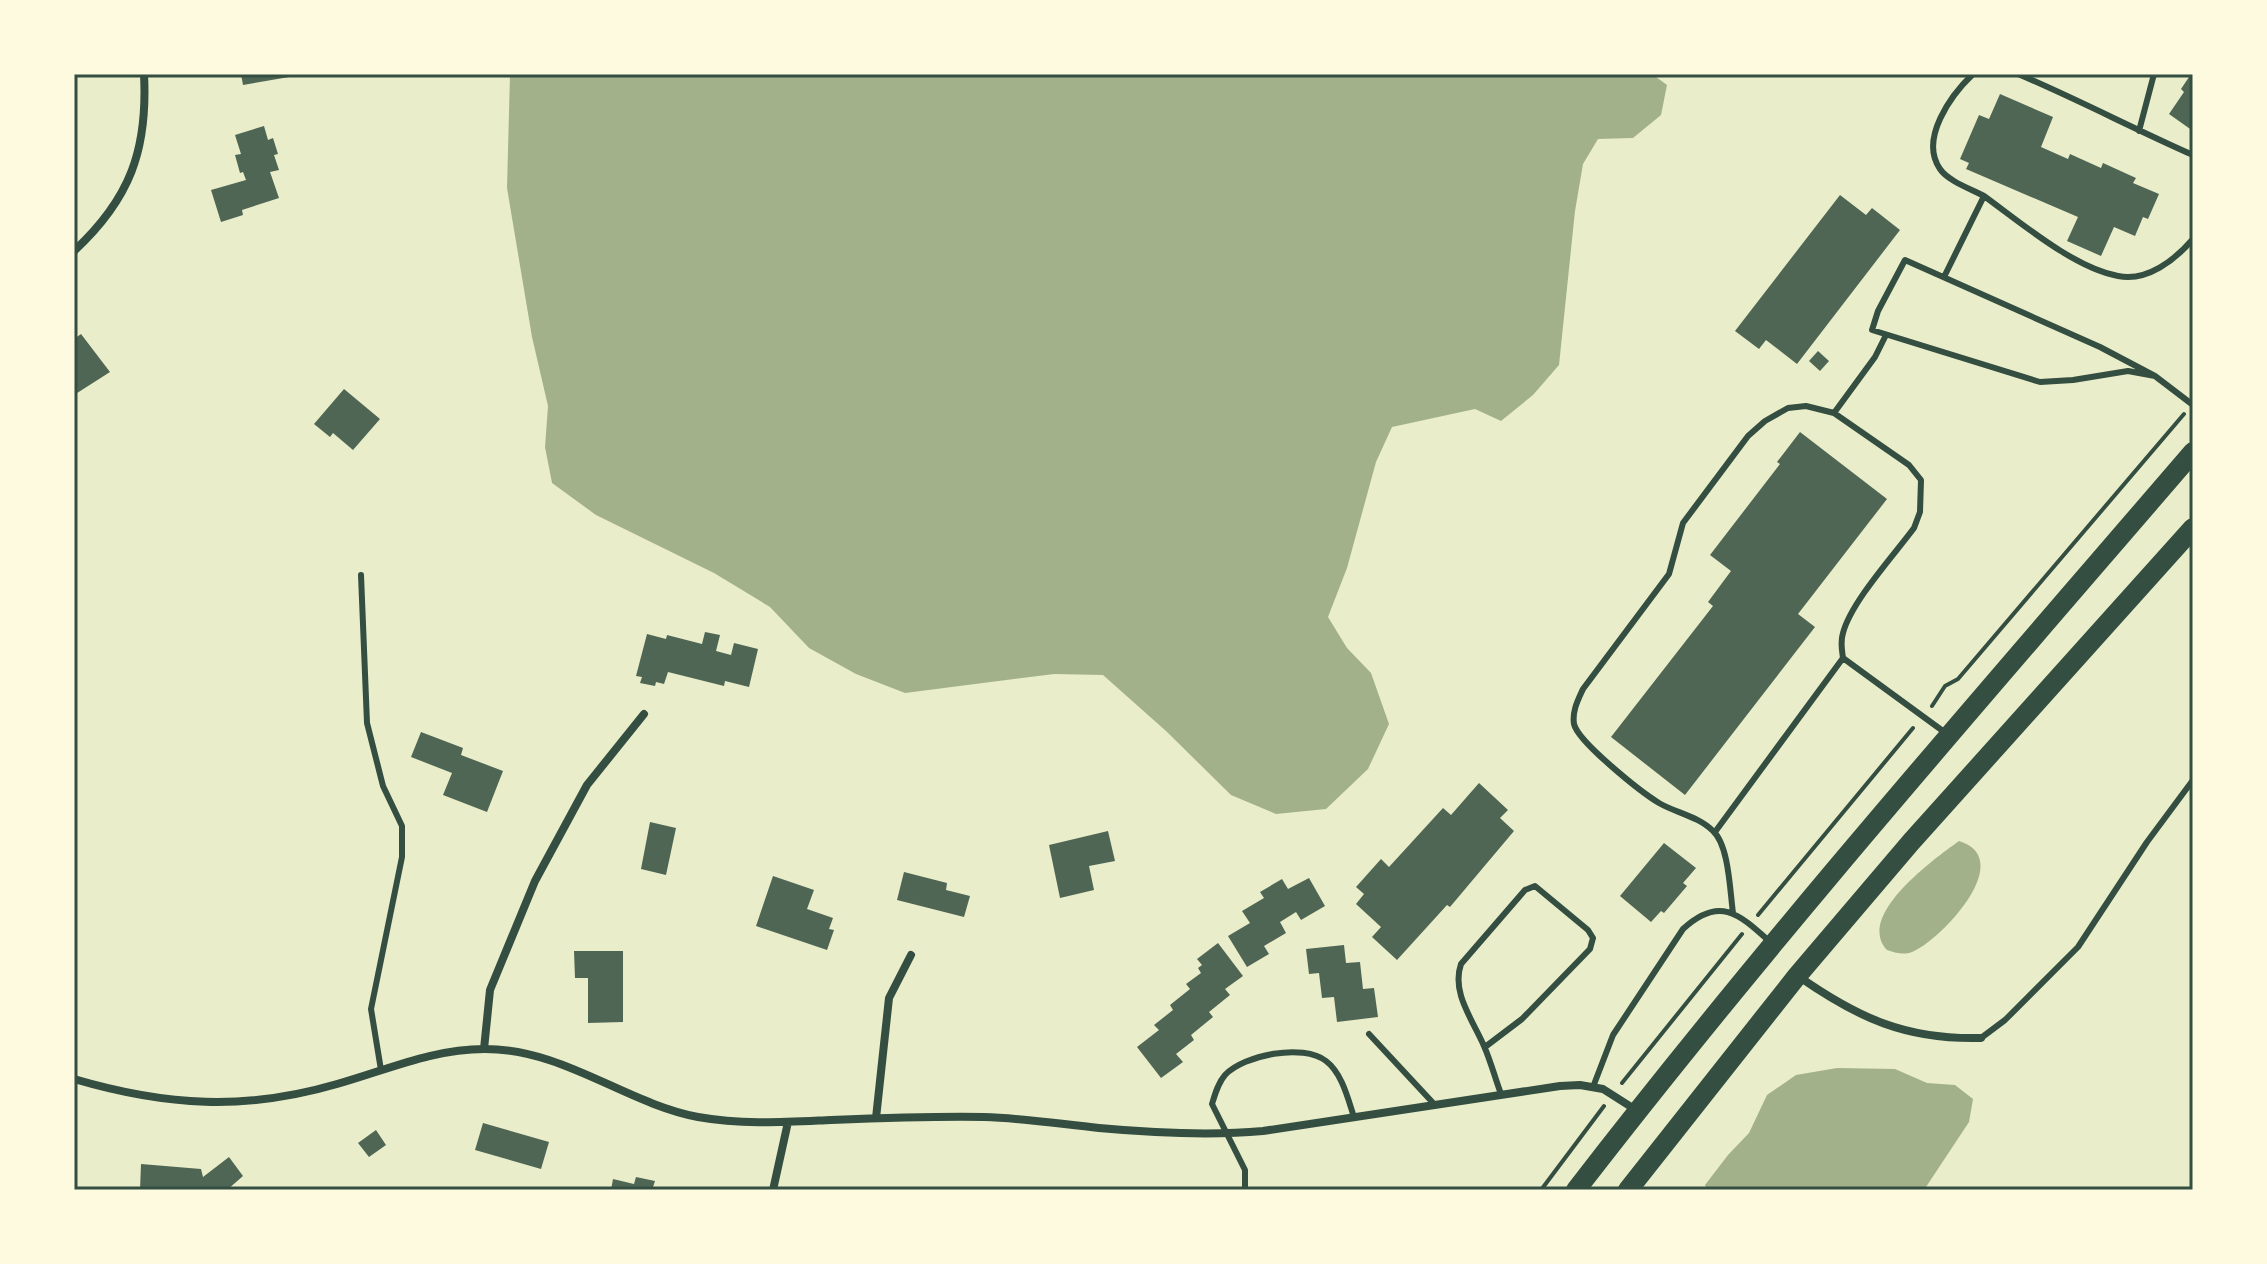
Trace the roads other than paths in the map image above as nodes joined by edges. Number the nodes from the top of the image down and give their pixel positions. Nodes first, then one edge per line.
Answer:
1 (144, 74) edge
2 (1973, 74) edge
3 (2018, 74) edge
4 (2154, 74) edge
5 (2139, 131) junction
6 (2193, 155) edge
7 (1984, 196) junction
8 (2193, 239) edge
9 (74, 251) edge
10 (1944, 277) junction
11 (1886, 335) junction
12 (2155, 376) junction
13 (2192, 405) edge
14 (1834, 413) junction
15 (2193, 452) edge
16 (2193, 528) edge
17 (361, 575) dead end
18 (1843, 658) junction
19 (644, 714) dead end
20 (1948, 734) junction
21 (2193, 780) edge
22 (1715, 832) junction
23 (1733, 913) junction
24 (1771, 944) junction
25 (911, 955) dead end
26 (1797, 976) junction
27 (1369, 1034) dead end
28 (1981, 1038) joint
29 (1485, 1047) junction
30 (484, 1049) junction
31 (381, 1070) junction
32 (74, 1079) edge
33 (1593, 1087) junction
34 (1501, 1094) junction
35 (1435, 1105) junction
36 (1637, 1111) junction
37 (1354, 1117) junction
38 (876, 1118) junction
39 (788, 1122) junction
40 (1226, 1134) junction
41 (773, 1190) edge
42 (1245, 1190) edge
43 (1576, 1190) edge
44 (1628, 1190) edge

1 - 9 street
2 - 7 lane
3 - 5 lane
4 - 5 lane
5 - 6 lane
7 - 8 lane
7 - 10 lane
10 - 11 lane
10 - 12 lane
11 - 12 lane
11 - 14 lane
12 - 13 lane
14 - 18 lane
14 - 22 lane
15 - 20 main road
16 - 26 main road
17 - 31 lane
18 - 20 lane
18 - 22 lane
19 - 30 street
20 - 24 main road
21 - 28 lane
22 - 23 lane
23 - 24 lane
23 - 33 lane
24 - 36 main road
25 - 38 street
26 - 28 street
26 - 44 main road
27 - 35 lane
29 - 29 lane
29 - 34 lane
30 - 31 street
30 - 39 street
31 - 32 street
33 - 34 street
33 - 36 street
34 - 35 street
35 - 37 street
36 - 43 main road
37 - 40 street
37 - 40 lane
38 - 39 street
38 - 40 street
39 - 41 street
40 - 42 lane

